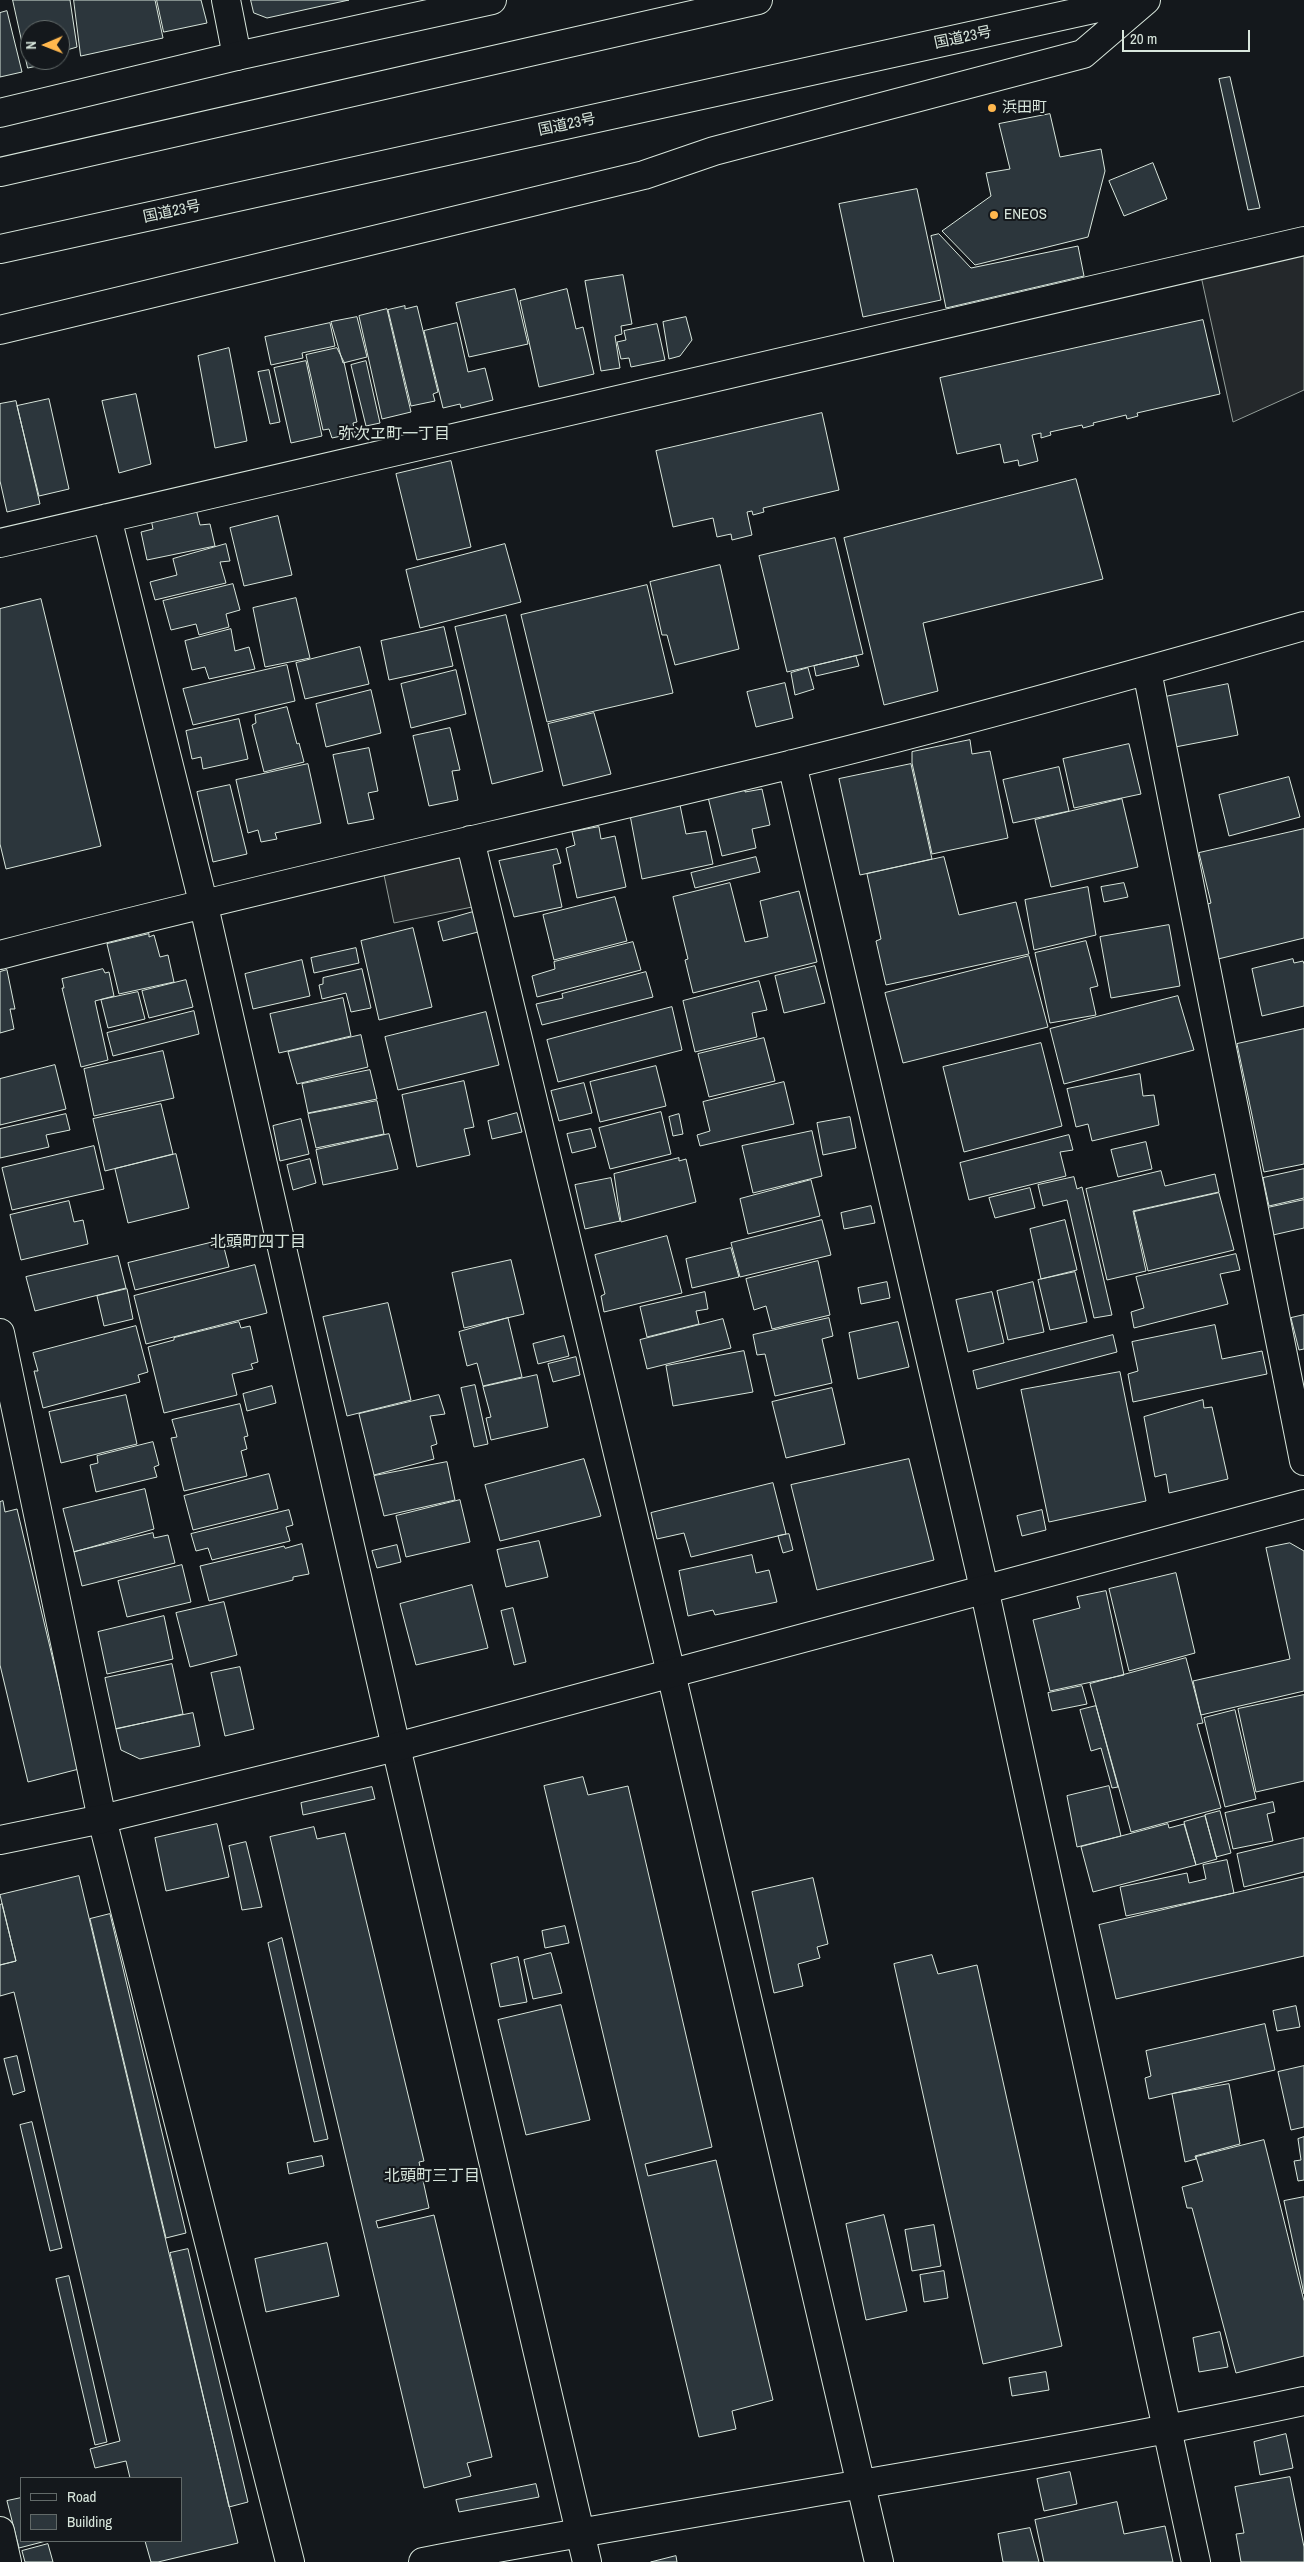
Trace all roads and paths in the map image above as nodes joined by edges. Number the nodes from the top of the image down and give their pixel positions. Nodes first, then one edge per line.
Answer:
1 (226, 0) edge
2 (492, 0) edge
3 (758, 0) edge
4 (1134, 0) edge
5 (1146, 0) edge
6 (237, 56) junction
7 (0, 113) edge
8 (0, 172) edge
9 (1304, 241) edge
10 (0, 249) edge
11 (0, 330) edge
12 (107, 518) junction
13 (0, 542) edge
14 (1304, 626) edge
15 (1147, 670) junction
16 (792, 764) junction
17 (470, 840) junction
18 (203, 902) junction
19 (0, 955) edge
20 (0, 1333) edge
21 (1304, 1461) edge
22 (1304, 1504) edge
23 (984, 1588) junction
24 (670, 1673) junction
25 (396, 1747) junction
26 (102, 1819) junction
27 (0, 1840) edge
28 (1304, 2401) edge
29 (1169, 2430) junction
30 (862, 2485) junction
31 (0, 2531) edge
32 (580, 2532) junction
33 (7, 2562) edge
34 (290, 2562) edge
35 (423, 2562) edge
36 (587, 2562) edge
37 (879, 2562) edge
38 (1196, 2562) edge

1 - 6 main road
2 - 6 main road
3 - 8 main road
4 - 10 main road, 国道23号
5 - 11 main road
6 - 7 main road
9 - 12 main road
12 - 13 main road
12 - 18 main road
14 - 15 main road
15 - 16 main road
15 - 21 main road
16 - 17 main road
16 - 23 main road
17 - 18 main road
17 - 24 main road
18 - 19 main road
18 - 25 main road
20 - 26 main road
22 - 23 main road
23 - 24 main road
23 - 29 main road
24 - 25 main road
24 - 30 main road
25 - 26 main road
25 - 32 main road
26 - 27 main road
26 - 34 main road
28 - 29 main road
29 - 30 main road
29 - 38 main road
30 - 32 main road
30 - 37 main road
31 - 33 main road
32 - 35 main road
32 - 36 main road

